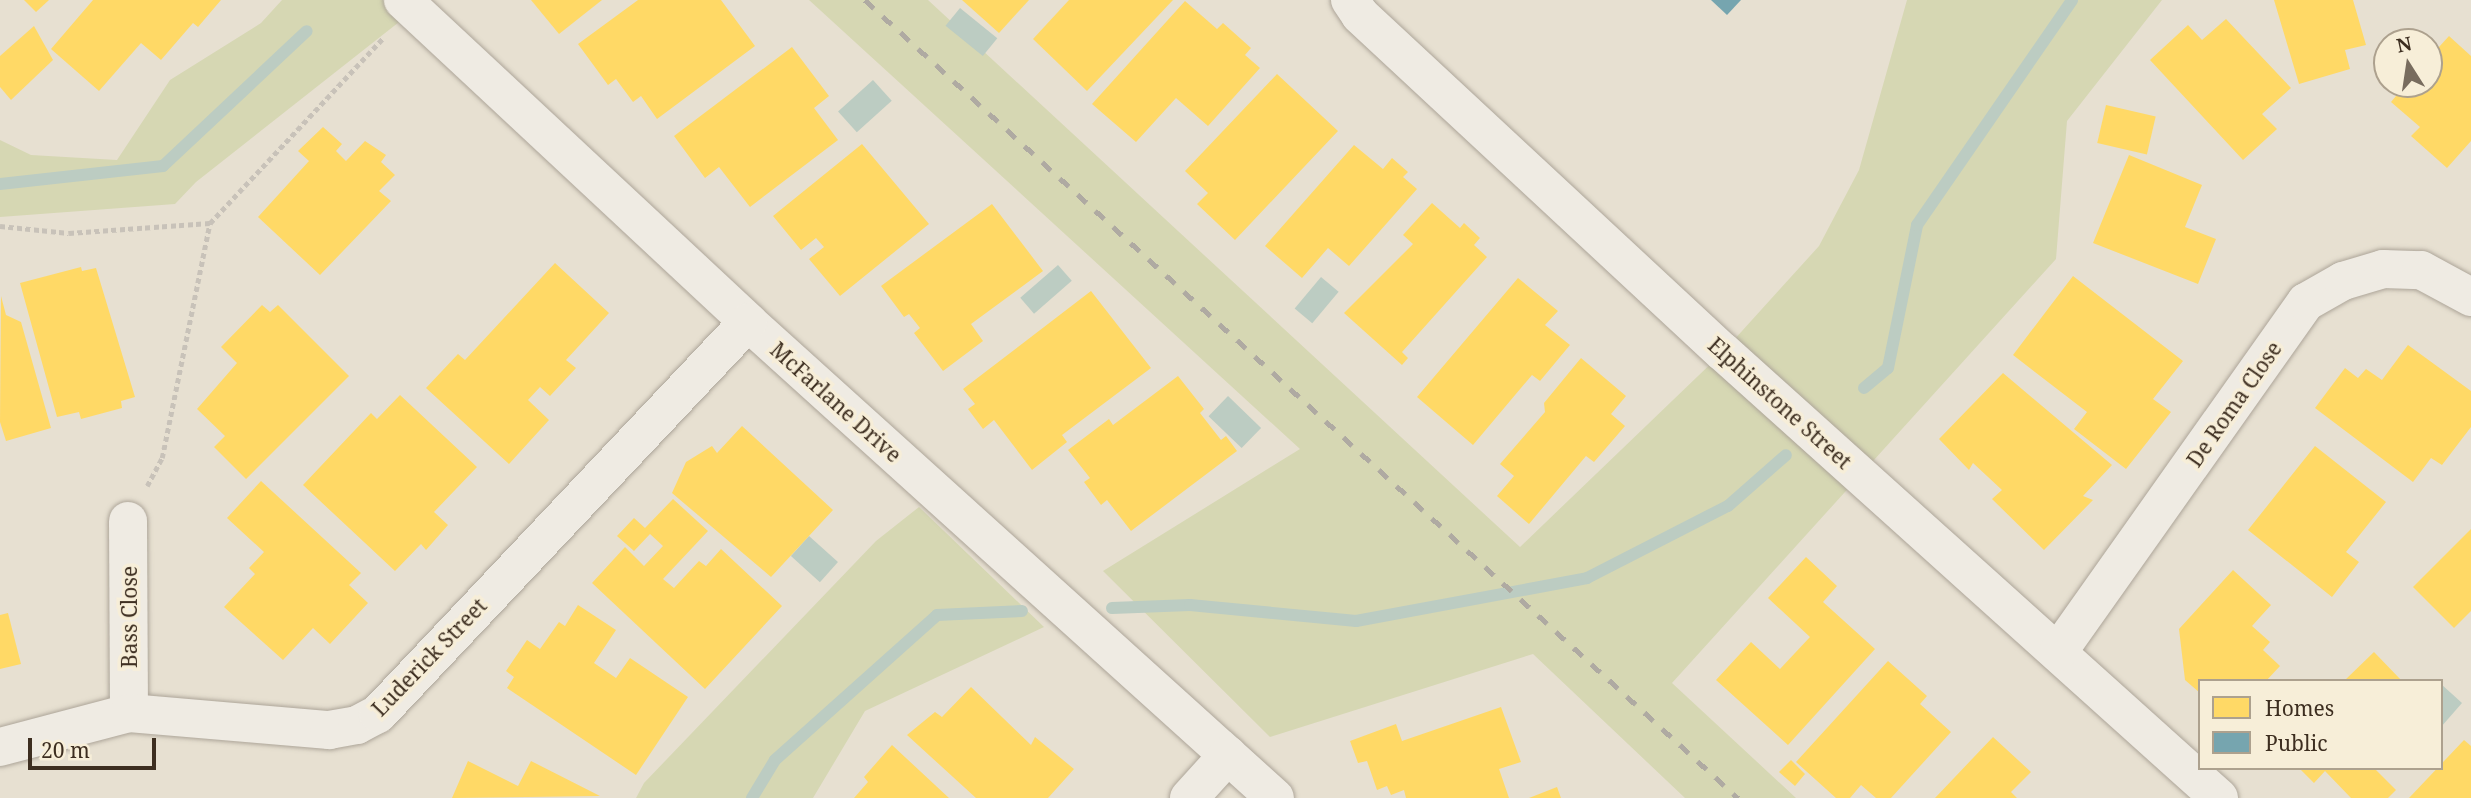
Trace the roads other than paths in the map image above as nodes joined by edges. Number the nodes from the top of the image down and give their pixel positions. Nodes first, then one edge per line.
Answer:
1 (1350, 0) edge
2 (408, 4) edge
3 (2471, 296) edge
4 (748, 322) junction
5 (128, 521) road end
6 (2058, 652) junction
7 (129, 713) junction
8 (0, 747) edge
9 (1228, 755) junction
10 (1189, 798) edge
11 (1275, 798) edge
12 (2219, 798) edge

1 - 6 street, Elphinstone Street
2 - 4 street, McFarlane Drive
3 - 6 street, De Roma Close
4 - 7 street, Luderick Street
4 - 9 street, McFarlane Drive
5 - 7 street, Bass Close
6 - 12 street, Elphinstone Street
7 - 8 street, Luderick Street
9 - 10 street
9 - 11 street, McFarlane Drive

